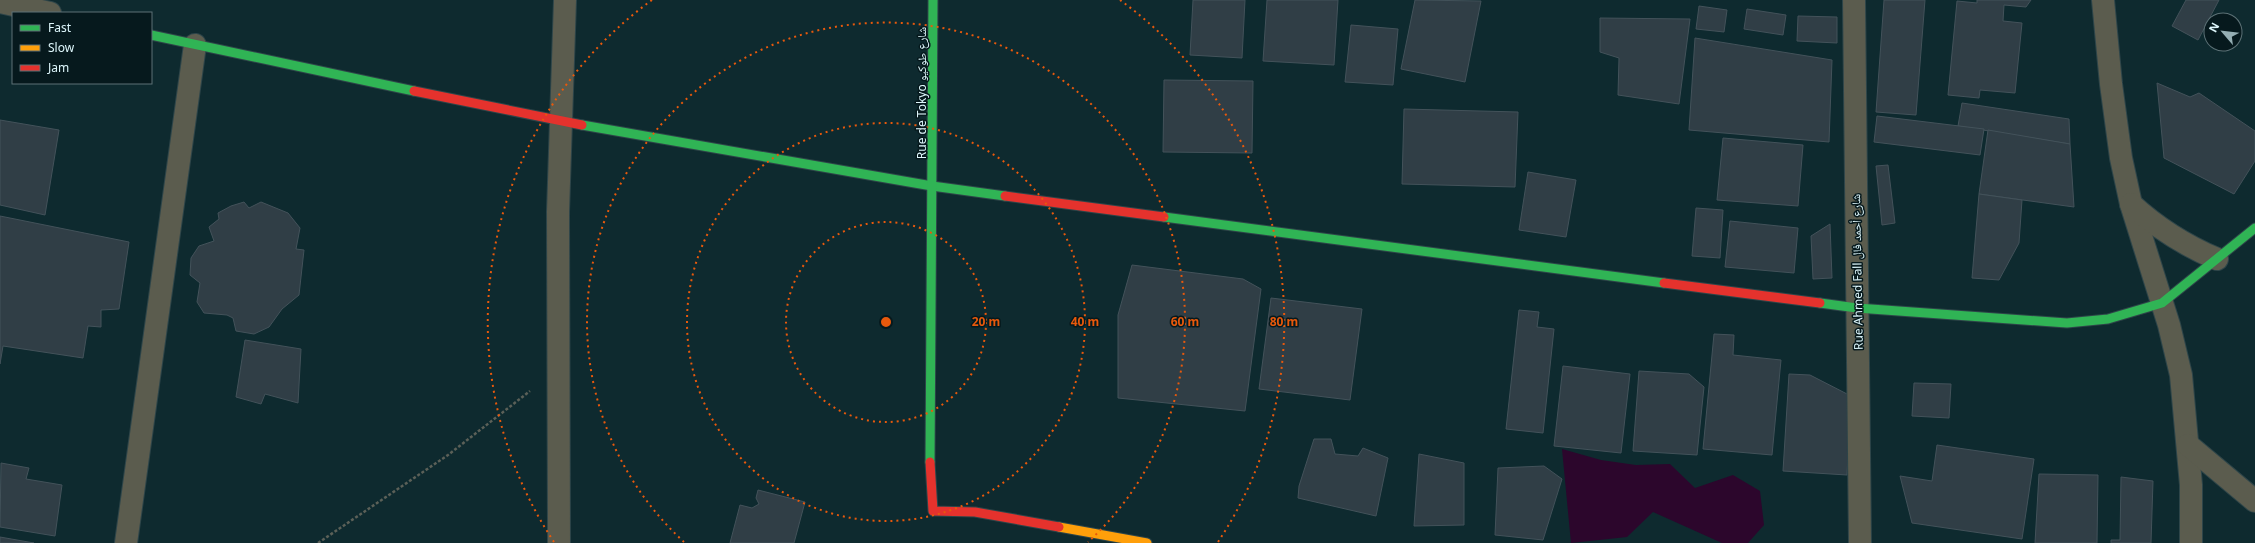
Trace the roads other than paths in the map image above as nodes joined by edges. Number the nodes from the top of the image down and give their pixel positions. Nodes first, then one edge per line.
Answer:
1 (565, 0) edge
2 (933, 0) edge
3 (1854, 0) edge
4 (2103, 0) edge
5 (0, 2) edge
6 (45, 12) edge
7 (152, 35) edge
8 (195, 44) junction
9 (562, 122) junction
10 (932, 186) junction
11 (2131, 204) junction
12 (2255, 228) edge
13 (2217, 258) junction
14 (2162, 303) junction
15 (1857, 308) junction
16 (2188, 445) junction
17 (2255, 500) edge
18 (126, 543) edge
19 (559, 543) edge
20 (1147, 543) edge
21 (1860, 543) edge
22 (2191, 543) edge

1 - 9 street
2 - 10 street, Rue de Tokyo شارع طوكيو
3 - 15 street, Rue Ahmed Fall شارع أحمد فال
4 - 11 street
5 - 6 street
7 - 8 street
8 - 9 street
8 - 18 street
9 - 10 street
9 - 19 street
10 - 15 street
10 - 20 street, Rue de Tokyo شارع طوكيو
11 - 13 street
11 - 14 street
12 - 13 street
13 - 14 street
14 - 15 street
14 - 16 street
15 - 21 street, Rue Ahmed Fall شارع أحمد فال
16 - 17 street
16 - 22 street

